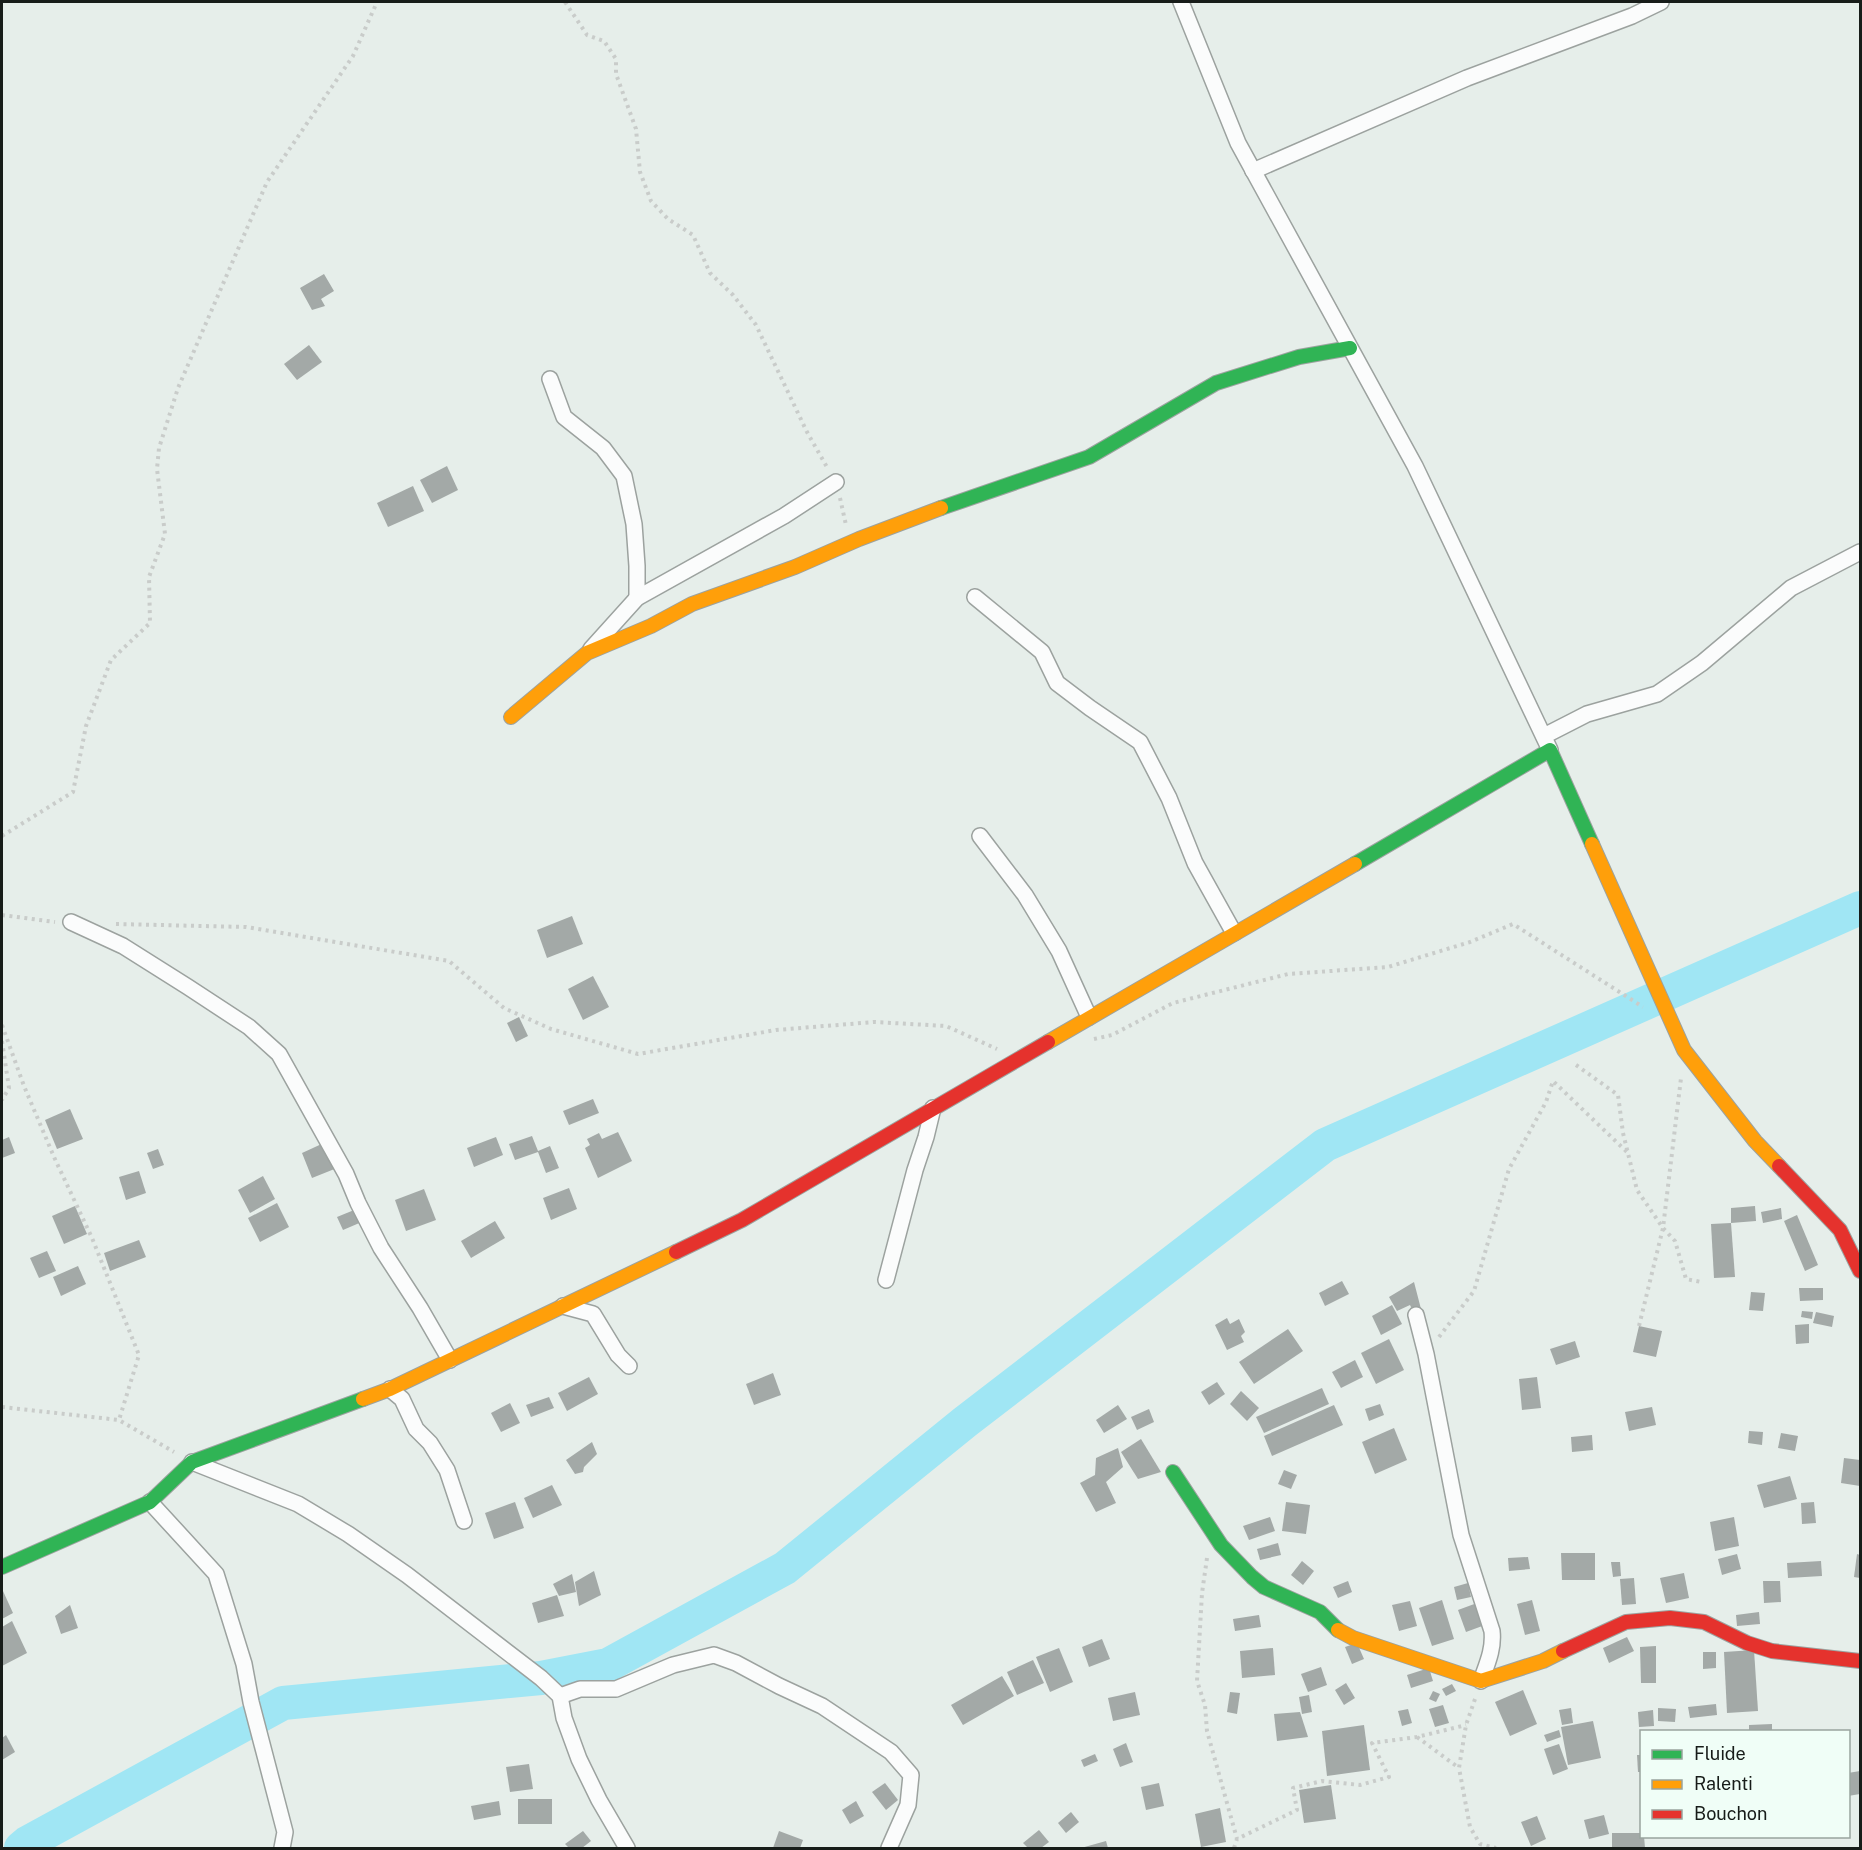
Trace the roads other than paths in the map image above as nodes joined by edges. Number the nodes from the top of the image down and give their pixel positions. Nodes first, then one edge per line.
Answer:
1 (1181, 2) edge
2 (1661, 2) edge
3 (1253, 171) junction
4 (1350, 348) junction
5 (550, 379) dead end
6 (836, 482) road end
7 (1860, 552) edge
8 (975, 597) dead end
9 (637, 598) junction
10 (587, 653) junction
11 (511, 717) dead end
12 (1547, 743) junction
13 (980, 836) dead end
14 (71, 922) road end
15 (1234, 933) junction
16 (1089, 1017) junction
17 (933, 1108) junction
18 (1860, 1271) edge
19 (886, 1280) dead end
20 (563, 1306) junction
21 (1416, 1315) dead end
22 (450, 1360) junction
23 (629, 1366) dead end
24 (390, 1389) junction
25 (192, 1462) junction
26 (1173, 1472) dead end
27 (150, 1502) junction
28 (464, 1521) dead end
29 (2, 1567) edge
30 (1860, 1661) edge
31 (1481, 1681) junction
32 (560, 1696) junction
33 (282, 1848) edge
34 (627, 1848) edge
35 (889, 1848) edge

1 - 3 street
2 - 3 street
3 - 4 street
4 - 10 street
4 - 12 street
5 - 9 street
6 - 9 street
7 - 12 street
8 - 15 street
9 - 10 street
10 - 11 street
12 - 15 street
12 - 18 street
13 - 16 street
14 - 22 street
15 - 16 street
16 - 17 street
17 - 19 street
17 - 20 street
20 - 22 street
20 - 23 street
21 - 31 street
22 - 24 street
24 - 25 street
24 - 28 street
25 - 27 street
25 - 32 street
26 - 31 street
27 - 29 street
27 - 33 street
30 - 31 street
32 - 34 street
32 - 35 street

